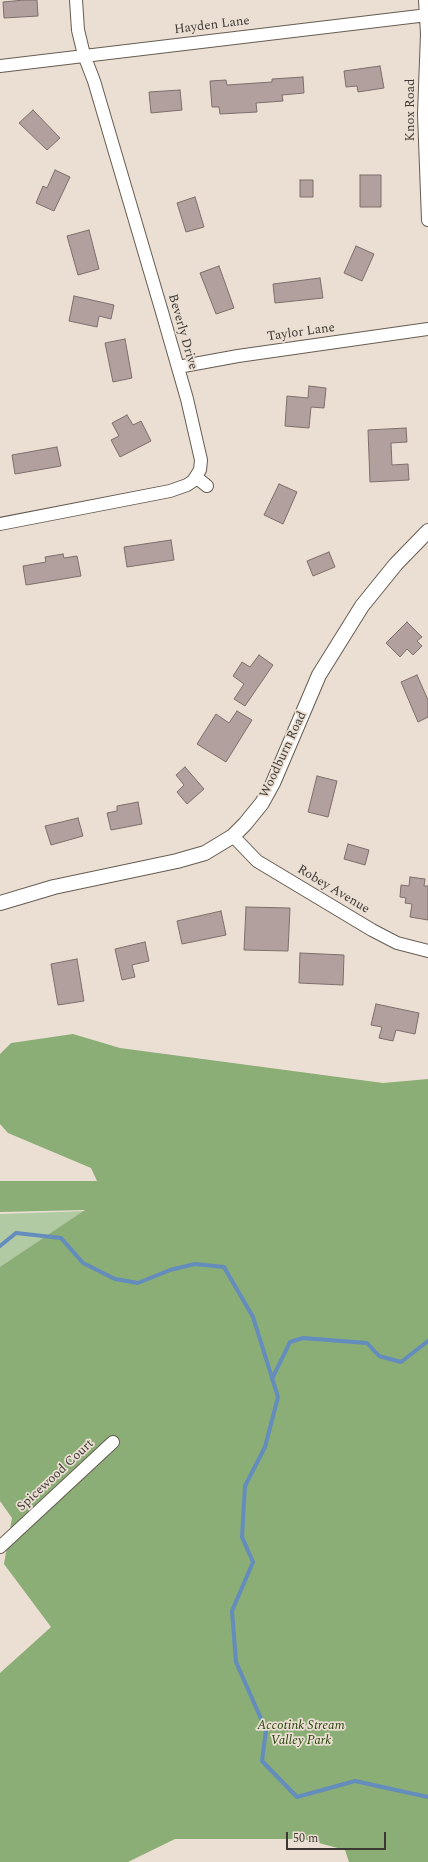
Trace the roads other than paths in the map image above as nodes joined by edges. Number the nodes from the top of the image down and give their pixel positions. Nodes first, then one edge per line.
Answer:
1 (76, 0) edge
2 (425, 0) edge
3 (427, 15) edge
4 (84, 56) junction
5 (0, 66) edge
6 (428, 220) edge
7 (428, 329) edge
8 (178, 367) junction
9 (196, 477) junction
10 (207, 486) dead end
11 (0, 524) edge
12 (428, 531) edge
13 (233, 836) junction
14 (0, 903) edge
15 (428, 950) edge
16 (113, 1442) dead end
17 (0, 1547) edge

1 - 4 street, Beverly Drive
2 - 3 street, Knox Road
3 - 4 street, Hayden Lane
3 - 6 street, Knox Road
4 - 5 street, Hayden Lane
4 - 8 street, Beverly Drive
7 - 8 street, Taylor Lane
8 - 9 street, Beverly Drive
9 - 10 street
9 - 11 street
12 - 13 street, Woodburn Road
13 - 14 street, Woodburn Road
13 - 15 street, Robey Avenue
16 - 17 street, Spicewood Court

